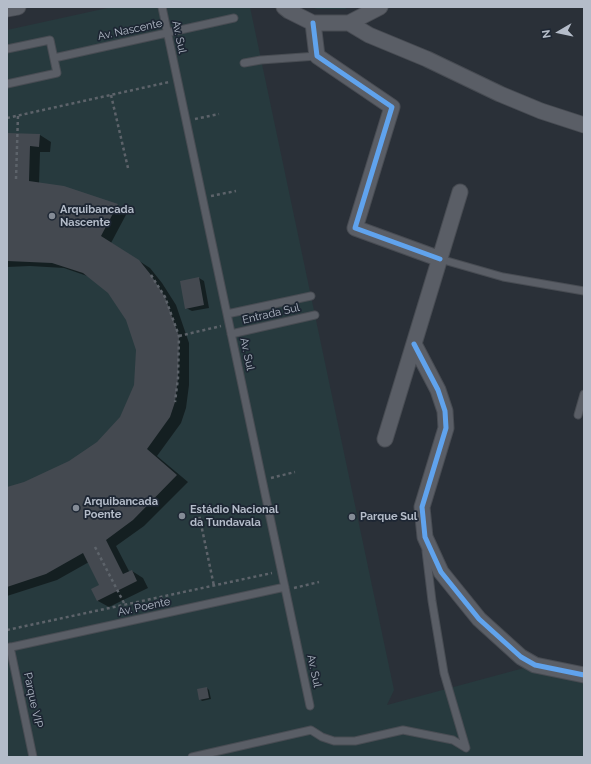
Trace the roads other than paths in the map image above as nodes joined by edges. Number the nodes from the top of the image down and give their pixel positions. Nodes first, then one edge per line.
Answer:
1 (18, 7) edge
2 (162, 7) edge
3 (284, 7) edge
4 (380, 7) edge
5 (7, 10) edge
6 (234, 18) dead end
7 (313, 23) junction
8 (349, 23) junction
9 (167, 33) junction
10 (7, 49) edge
11 (317, 56) junction
12 (54, 58) junction
13 (244, 63) dead end
14 (7, 84) edge
15 (584, 125) edge
16 (460, 192) dead end
17 (440, 259) junction
18 (584, 291) edge
19 (311, 296) dead end
20 (227, 314) junction
21 (315, 315) dead end
22 (231, 334) junction
23 (414, 344) junction
24 (584, 394) edge
25 (578, 416) dead end
26 (385, 439) dead end
27 (425, 537) junction
28 (285, 588) junction
29 (9, 648) edge
30 (584, 675) edge
31 (310, 706) dead end
32 (33, 757) edge
33 (192, 757) edge

1 - 5 street
2 - 9 lane, Av. Sul
3 - 7 street
4 - 8 street
6 - 9 lane, Av. Nascente
7 - 8 street
7 - 11 street
8 - 15 street
9 - 12 lane, Av. Nascente
9 - 20 lane, Av. Sul
10 - 12 lane
11 - 13 lane
11 - 17 street
12 - 14 lane
16 - 17 street
17 - 18 lane
17 - 23 street
19 - 20 lane, Entrada Sul
20 - 22 lane, Av. Sul
21 - 22 lane, Entrada Sul
22 - 28 lane, Av. Sul
23 - 26 street
23 - 27 street
24 - 25 lane
27 - 30 street
27 - 33 lane
28 - 29 lane, Av. Poente
28 - 31 lane, Av. Sul
29 - 32 lane, Parque VIP

